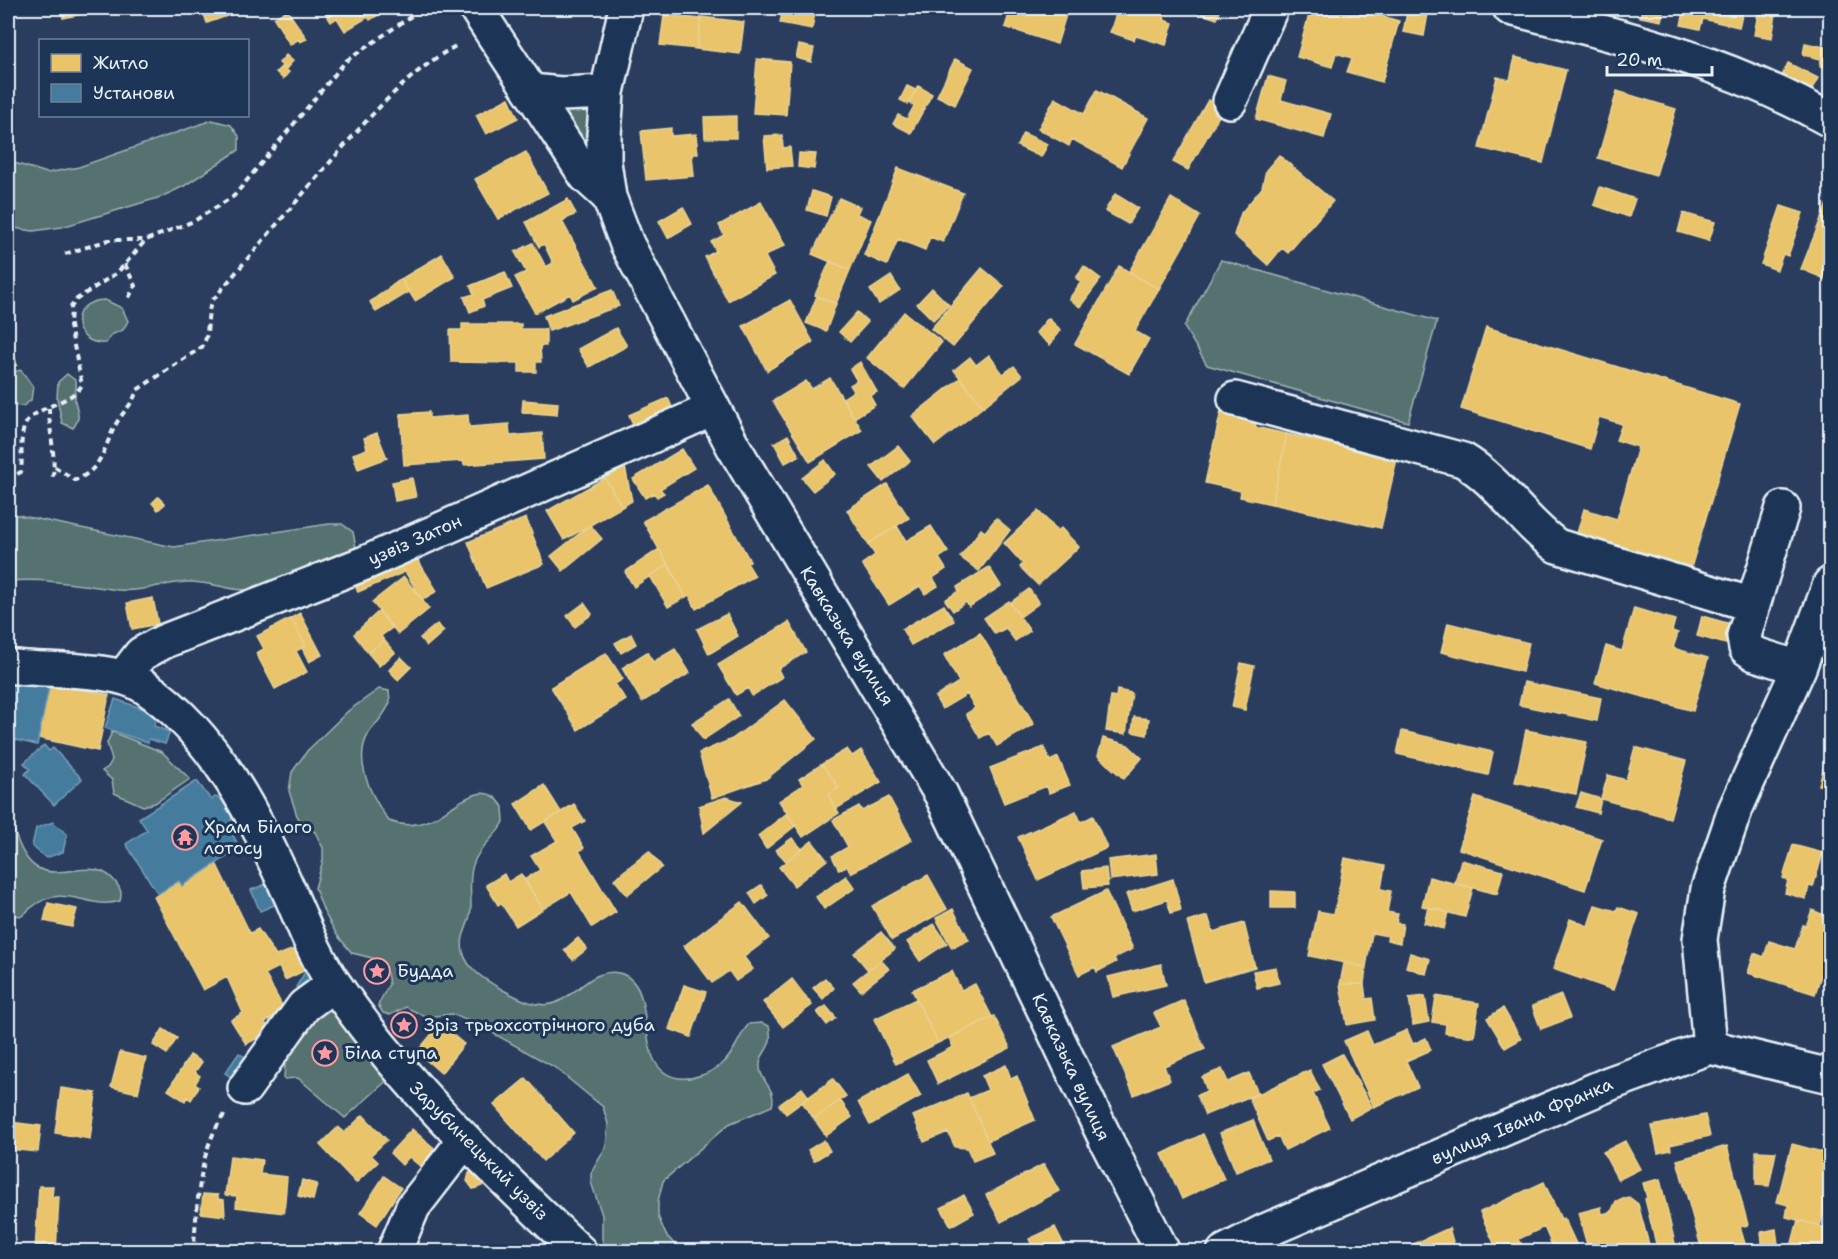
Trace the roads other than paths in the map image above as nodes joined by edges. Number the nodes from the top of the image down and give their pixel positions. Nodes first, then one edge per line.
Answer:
1 (626, 8) edge
2 (1271, 8) edge
3 (1510, 8) edge
4 (483, 19) edge
5 (531, 91) junction
6 (607, 92) junction
7 (1230, 101) dead end
8 (1830, 120) edge
9 (609, 197) junction
10 (1235, 399) dead end
11 (713, 409) junction
12 (1783, 508) dead end
13 (1830, 584) edge
14 (1753, 605) junction
15 (8, 666) edge
16 (1799, 668) junction
17 (124, 676) junction
18 (334, 984) junction
19 (1710, 1047) junction
20 (1830, 1076) edge
21 (245, 1088) road end
22 (464, 1141) junction
23 (394, 1251) edge
24 (580, 1251) edge
25 (1163, 1251) edge
26 (1224, 1251) edge

1 - 6 street, Кавказька вулиця
2 - 7 street
3 - 8 street
4 - 5 street
5 - 6 street
5 - 9 street
6 - 9 street, Кавказька вулиця
9 - 11 street, Кавказька вулиця
10 - 14 street
11 - 17 street, узвіз Затон
11 - 25 street, Кавказька вулиця
12 - 14 street
13 - 16 street
14 - 16 street
15 - 17 street, Зарубинецький узвіз
16 - 19 street
17 - 18 street, Зарубинецький узвіз
18 - 21 street
18 - 22 street, Зарубинецький узвіз
19 - 20 street
19 - 26 street, вулиця Івана Франка
22 - 23 street
22 - 24 street, Зарубинецький узвіз

